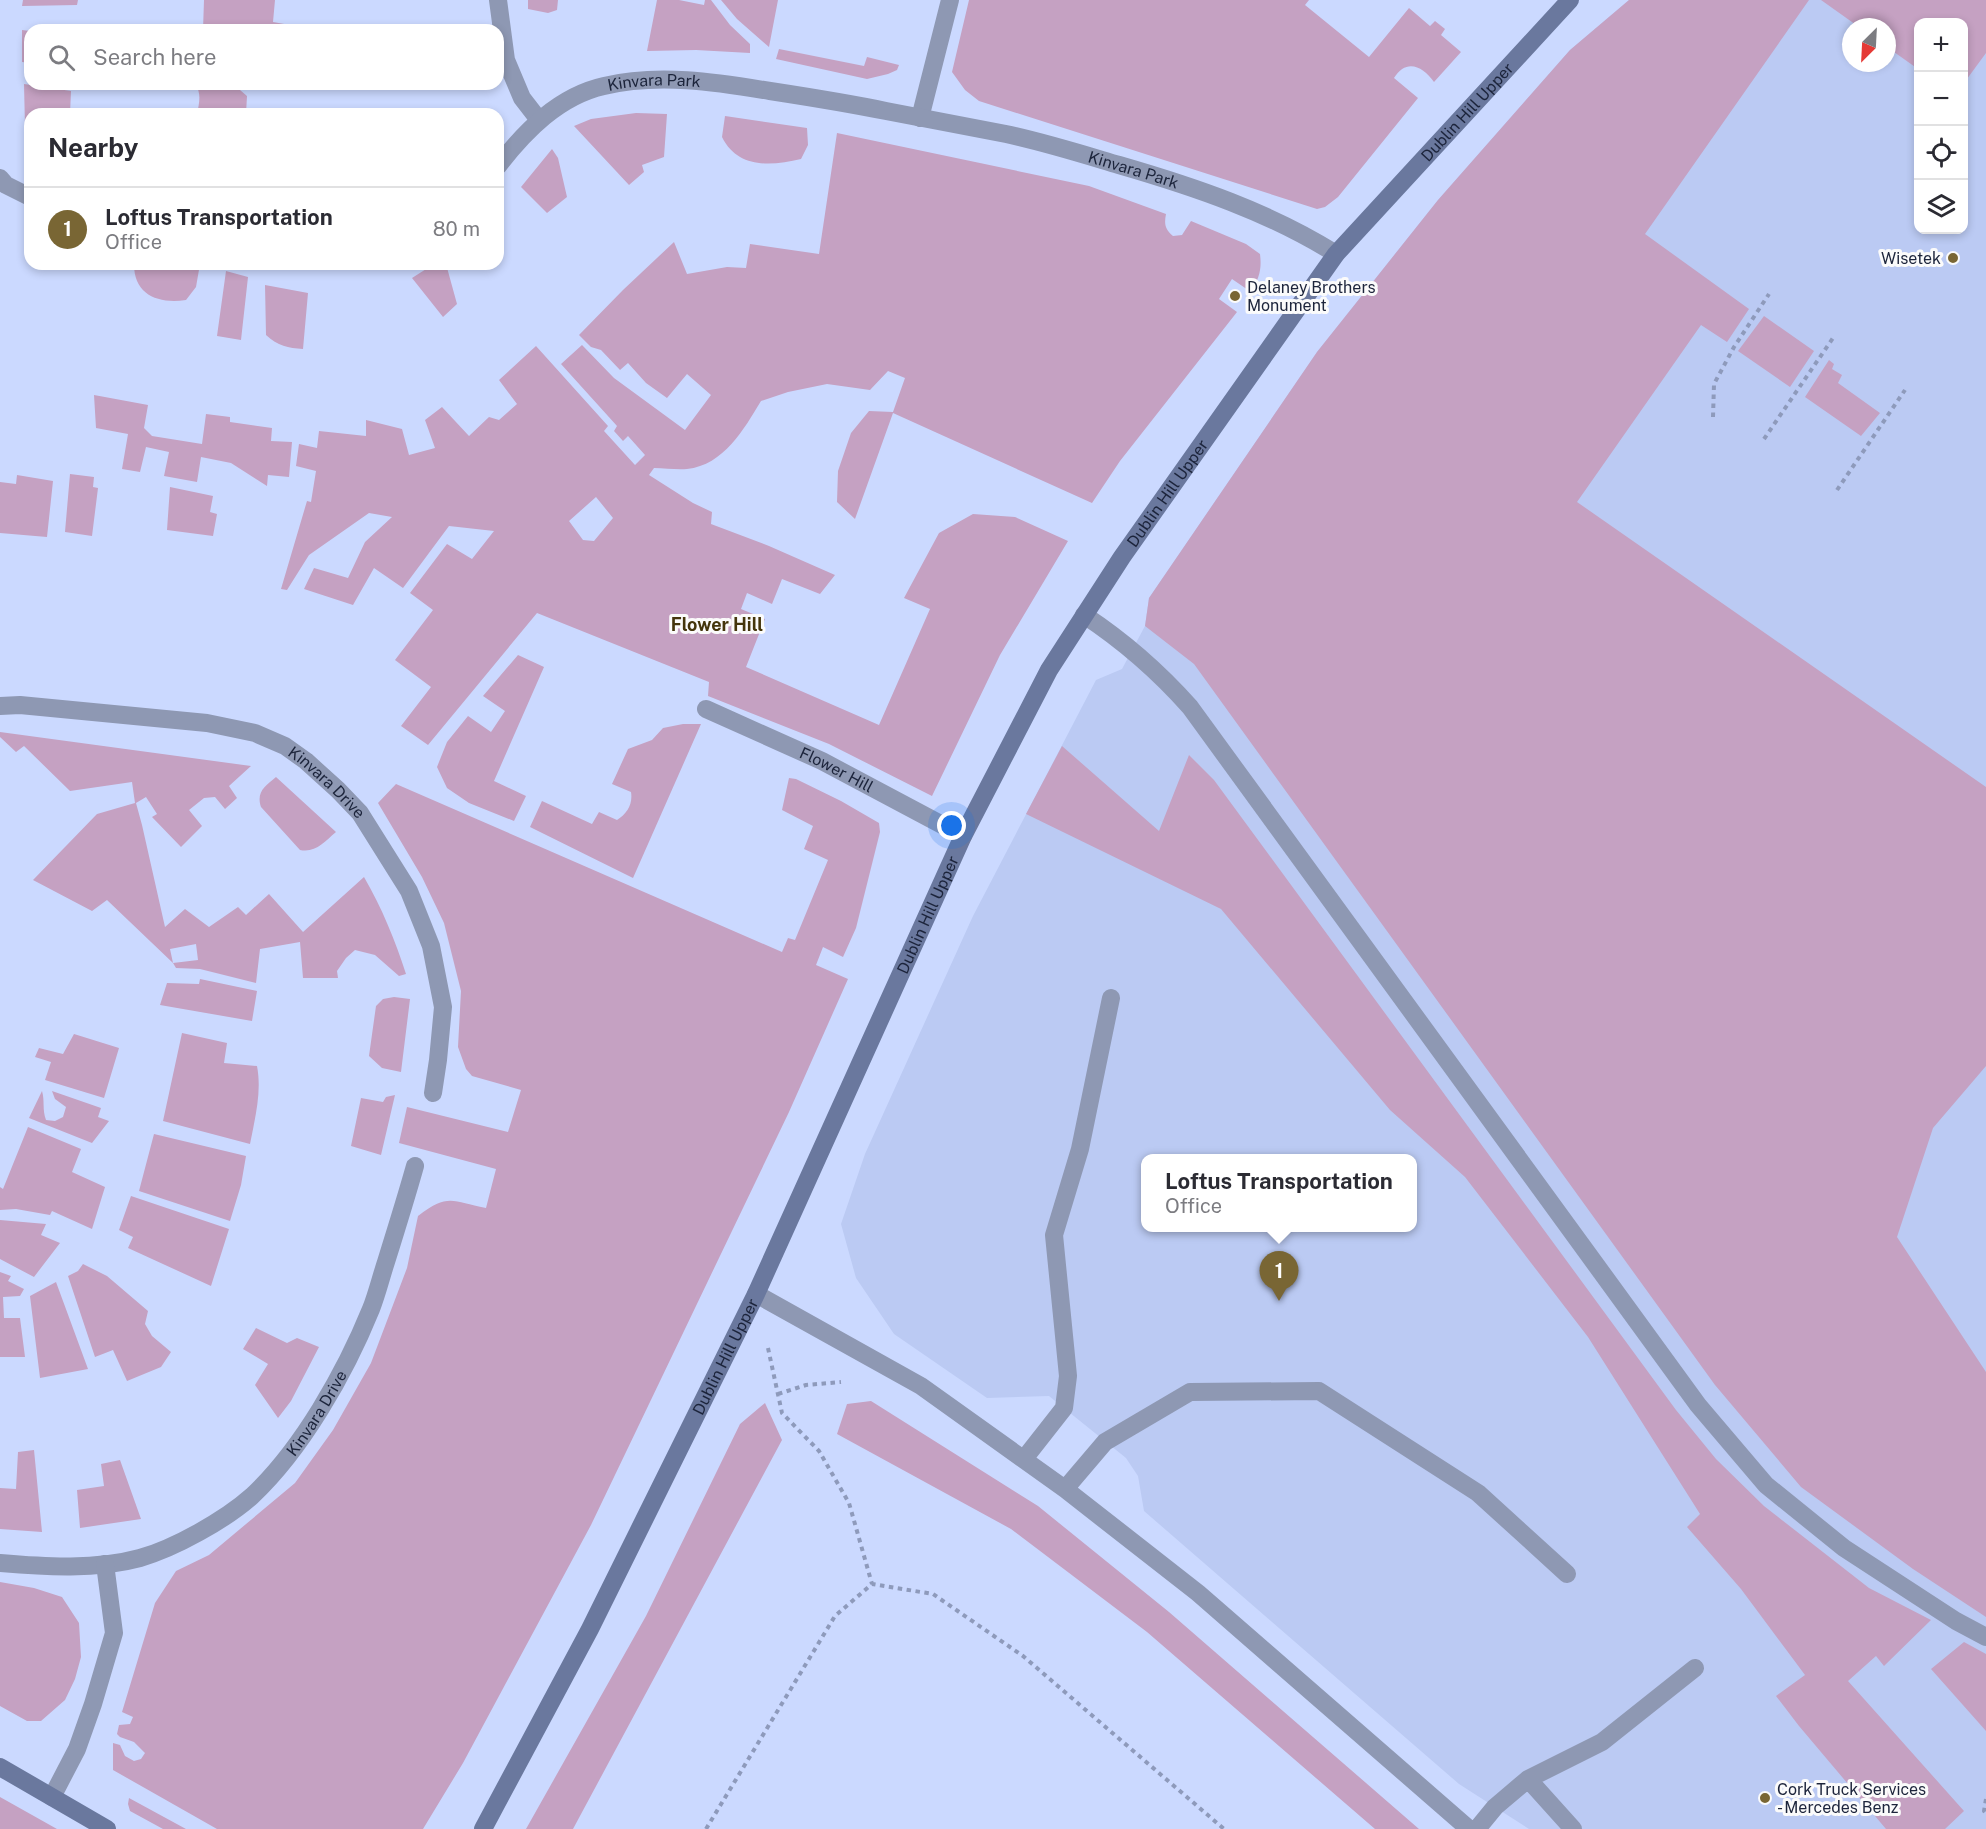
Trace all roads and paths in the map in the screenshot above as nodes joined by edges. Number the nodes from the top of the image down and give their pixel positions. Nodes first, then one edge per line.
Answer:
1 (498, 0) edge
2 (950, 0) edge
3 (1570, 0) edge
4 (501, 24) edge
5 (504, 45) edge
6 (920, 118) junction
7 (539, 120) junction
8 (504, 159) edge
9 (0, 178) edge
10 (24, 193) edge
11 (1336, 254) junction
12 (1769, 294) dead end
13 (1833, 338) dead end
14 (1905, 390) dead end
15 (1713, 417) dead end
16 (1764, 439) dead end
17 (1837, 490) dead end
18 (1084, 615) junction
19 (0, 706) edge
20 (706, 709) dead end
21 (963, 836) junction
22 (1110, 998) dead end
23 (433, 1093) dead end
24 (416, 1166) dead end
25 (756, 1294) junction
26 (778, 1394) dead end
27 (1024, 1459) junction
28 (1065, 1489) junction
29 (0, 1563) edge
30 (105, 1564) junction
31 (1567, 1574) dead end
32 (872, 1584) junction
33 (1986, 1637) edge
34 (1695, 1668) dead end
35 (0, 1767) edge
36 (1528, 1779) junction
37 (52, 1797) junction
38 (1986, 1799) edge
39 (1986, 1813) edge
40 (107, 1829) edge
41 (483, 1829) edge
42 (706, 1829) edge
43 (1224, 1829) edge
44 (1469, 1829) edge
45 (1477, 1829) edge
46 (1573, 1829) edge

1 - 4 street
2 - 6 street
3 - 11 street, Dublin Hill Upper
5 - 7 street
6 - 7 street, Kinvara Park
6 - 11 street, Kinvara Park
7 - 8 street, Kinvara Park
9 - 10 street
11 - 18 street, Dublin Hill Upper
12 - 15 path
13 - 16 path
14 - 17 path
18 - 21 street, Dublin Hill Upper
18 - 33 street
19 - 23 street, Kinvara Drive
20 - 21 street, Flower Hill
21 - 25 street, Dublin Hill Upper
22 - 27 street
24 - 30 street, Kinvara Drive
25 - 27 street
25 - 41 street, Dublin Hill Upper
26 - 32 path
27 - 28 street
28 - 31 street
28 - 44 street
29 - 30 street, Kinvara Drive
30 - 37 street
32 - 42 path
32 - 43 path
34 - 36 street
35 - 37 street
36 - 45 street
36 - 46 street
37 - 40 street
38 - 39 path

